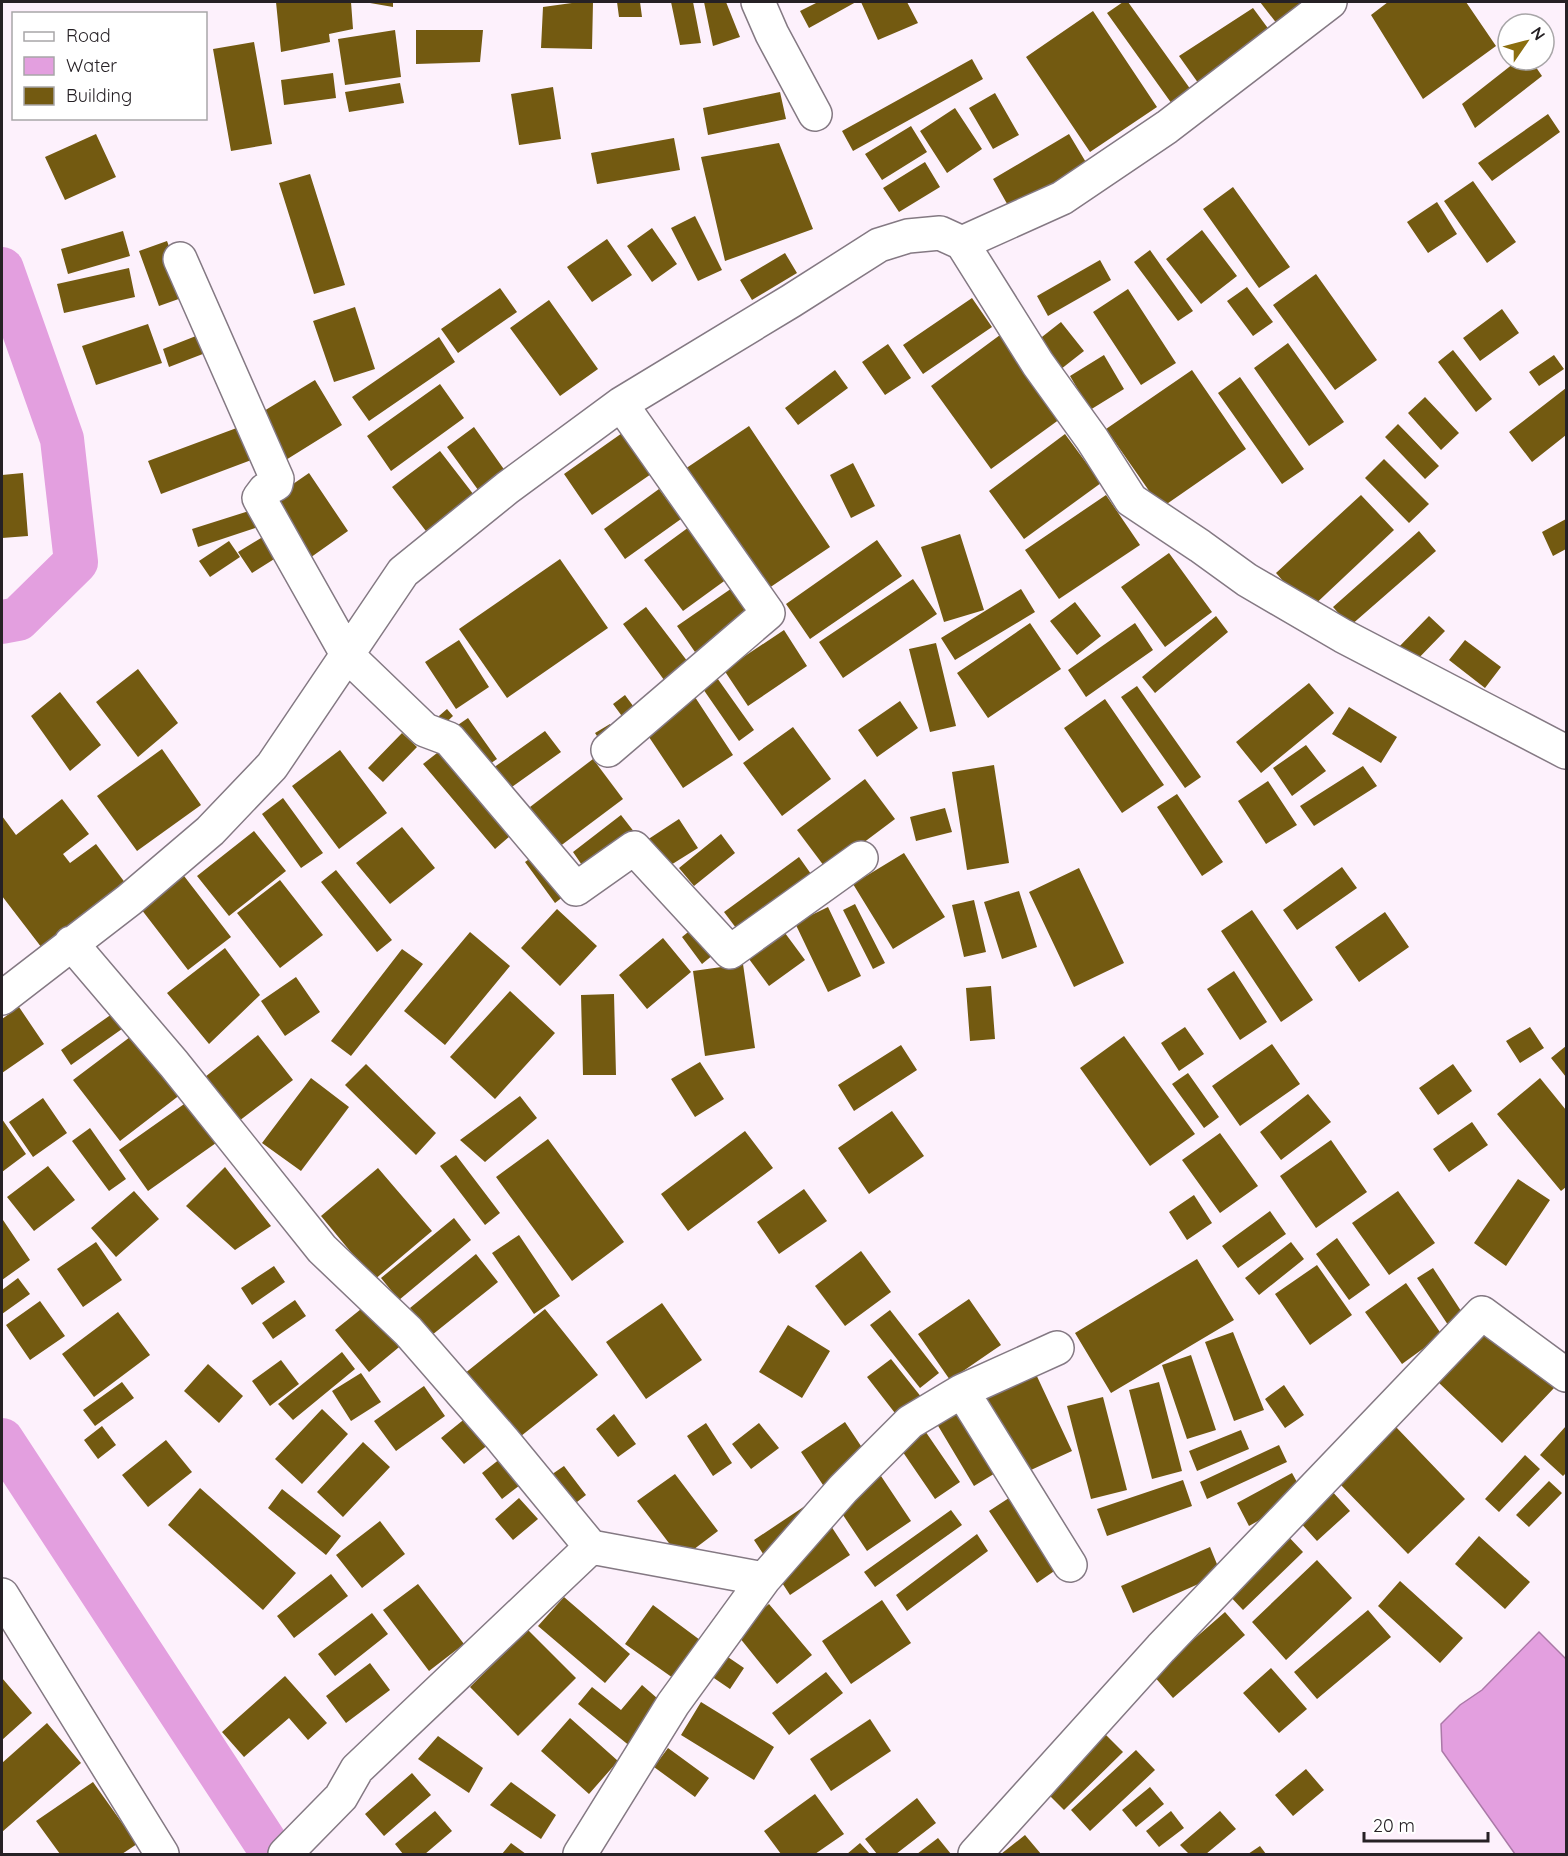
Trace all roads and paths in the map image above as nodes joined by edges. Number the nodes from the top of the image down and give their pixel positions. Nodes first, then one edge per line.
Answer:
1 (758, 2) edge
2 (1330, 2) edge
3 (815, 114) dead end
4 (962, 243) junction
5 (180, 259) dead end
6 (621, 404) junction
7 (348, 656) junction
8 (608, 750) dead end
9 (1566, 752) edge
10 (861, 858) dead end
11 (71, 943) junction
12 (2, 998) edge
13 (1057, 1348) dead end
14 (1566, 1375) edge
15 (962, 1391) junction
16 (591, 1547) junction
17 (1070, 1564) dead end
18 (764, 1579) junction
19 (2, 1595) edge
20 (162, 1854) edge
21 (285, 1854) edge
22 (580, 1854) edge
23 (975, 1854) edge

1 - 3 street
2 - 4 street
4 - 6 street
4 - 9 street
5 - 7 street
6 - 7 street
6 - 8 street
7 - 10 street
7 - 11 street
11 - 12 street
11 - 16 street
13 - 15 street
14 - 23 street
15 - 17 street
15 - 18 street
16 - 18 street
16 - 21 street
18 - 22 street
19 - 20 street

